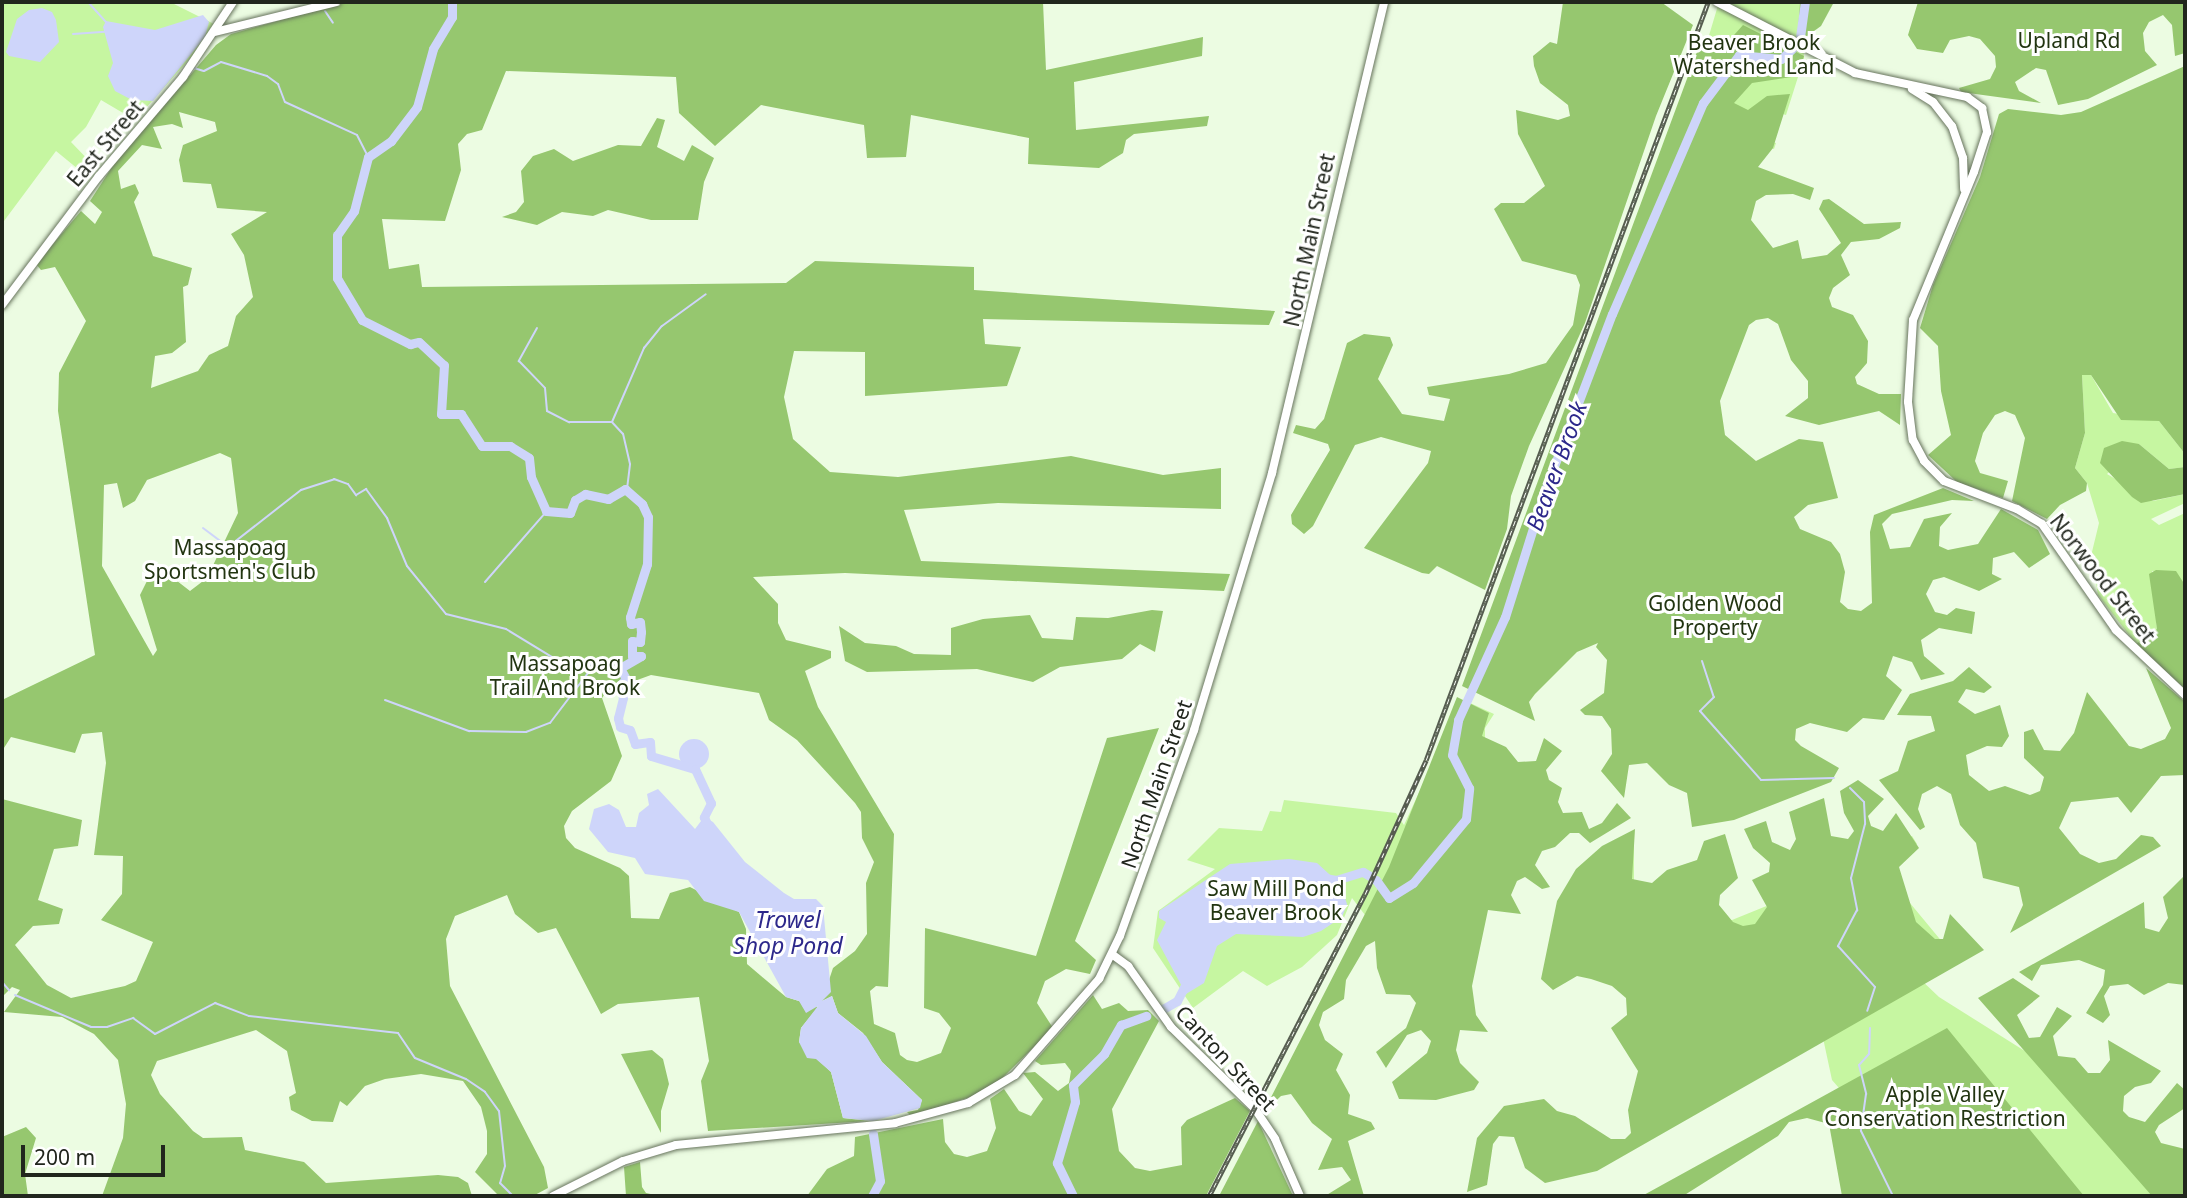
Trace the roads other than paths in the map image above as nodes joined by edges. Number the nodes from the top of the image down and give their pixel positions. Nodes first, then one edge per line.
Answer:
1 (233, 2) edge
2 (336, 2) edge
3 (1384, 2) edge
4 (1717, 2) edge
5 (215, 32) junction
6 (1904, 86) junction
7 (1949, 93) junction
8 (1940, 109) junction
9 (1961, 152) junction
10 (1980, 153) junction
11 (1961, 209) junction
12 (2, 305) edge
13 (2185, 695) edge
14 (1113, 955) junction
15 (553, 1196) edge
16 (1300, 1196) edge

1 - 5 main road, East Street
2 - 5 main road
3 - 14 main road, North Main Street
4 - 6 main road
5 - 12 main road, East Street
6 - 7 main road
6 - 8 main road
7 - 8 main road
7 - 10 main road, Norwood Street
8 - 9 main road, Norwood Street
9 - 10 main road
9 - 11 main road, Norwood Street
10 - 11 main road, Norwood Street
11 - 13 main road, Norwood Street
14 - 15 main road, North Main Street
14 - 16 main road, Canton Street

